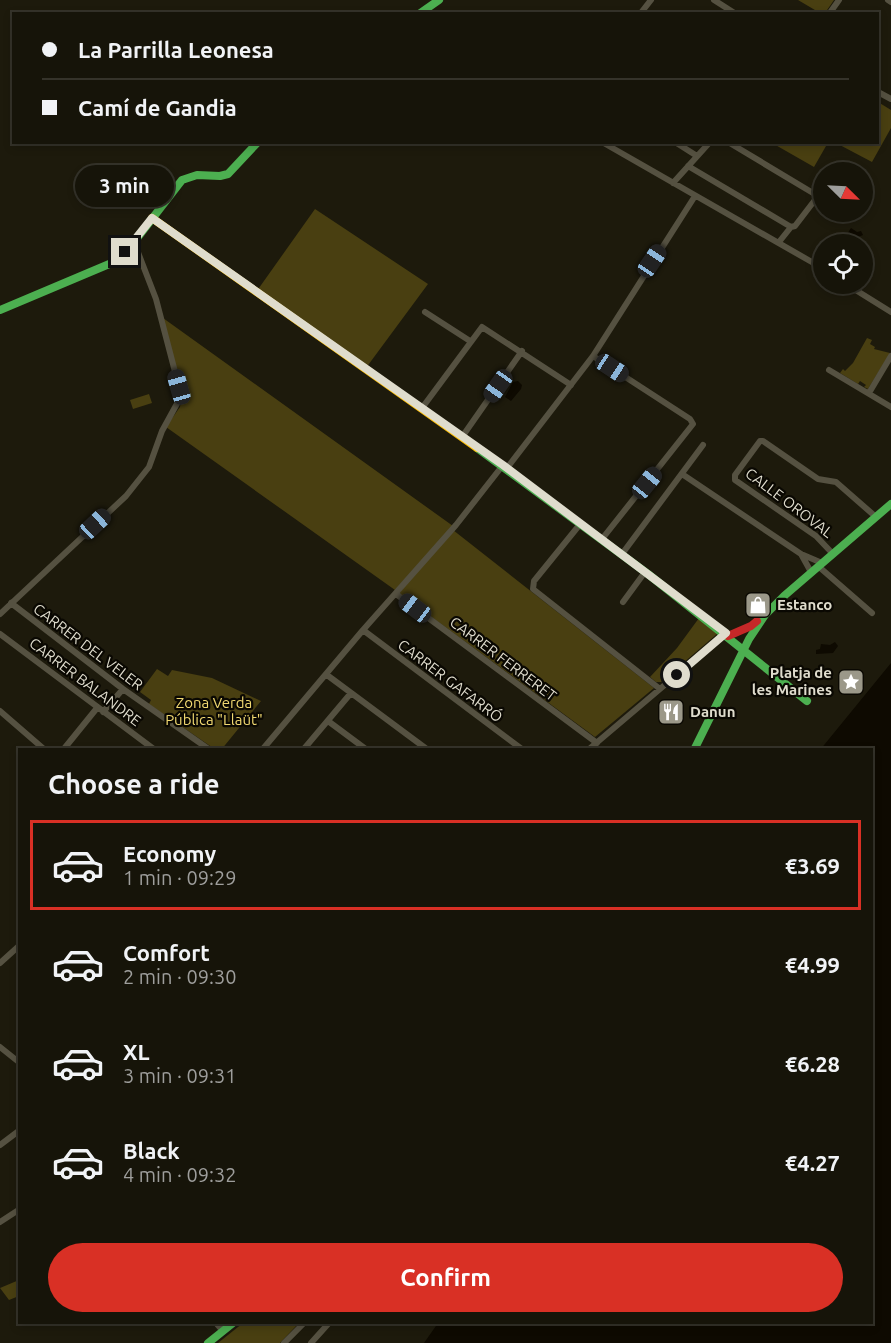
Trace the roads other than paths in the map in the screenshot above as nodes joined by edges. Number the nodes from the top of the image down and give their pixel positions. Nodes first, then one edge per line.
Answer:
1 (439, 0) edge
2 (651, 0) edge
3 (714, 0) edge
4 (422, 12) edge
5 (642, 12) edge
6 (733, 12) edge
7 (256, 144) edge
8 (605, 144) edge
9 (678, 144) edge
10 (708, 144) edge
11 (731, 144) edge
12 (697, 156) junction
13 (688, 166) junction
14 (673, 183) junction
15 (695, 196) junction
16 (152, 218) junction
17 (791, 227) junction
18 (134, 242) junction
19 (779, 242) junction
20 (813, 262) edge
21 (862, 294) edge
22 (0, 310) edge
23 (425, 312) dead end
24 (891, 312) edge
25 (470, 341) junction
26 (522, 351) junction
27 (592, 356) junction
28 (891, 356) edge
29 (829, 370) dead end
30 (571, 385) junction
31 (869, 393) junction
32 (891, 407) edge
33 (422, 408) junction
34 (462, 437) junction
35 (703, 445) dead end
36 (505, 466) junction
37 (682, 474) junction
38 (891, 504) edge
39 (876, 517) junction
40 (581, 523) junction
41 (602, 539) junction
42 (622, 554) junction
43 (801, 554) junction
44 (833, 554) junction
45 (817, 567) junction
46 (645, 572) junction
47 (396, 594) junction
48 (624, 602) dead end
49 (10, 603) junction
50 (872, 613) dead end
51 (0, 614) edge
52 (765, 615) junction
53 (363, 630) junction
54 (0, 634) edge
55 (727, 635) junction
56 (744, 648) junction
57 (738, 662) junction
58 (327, 675) junction
59 (123, 689) junction
60 (660, 689) junction
61 (351, 693) junction
62 (807, 701) dead end
63 (100, 710) junction
64 (0, 711) edge
65 (328, 721) junction
66 (594, 747) edge
67 (43, 748) edge
68 (65, 748) edge
69 (152, 748) edge
70 (207, 748) edge
71 (264, 748) edge
72 (305, 748) edge
73 (364, 748) edge
74 (425, 748) edge
75 (521, 748) edge
76 (695, 748) edge
77 (18, 947) edge
78 (14, 952) junction
79 (18, 955) edge
80 (0, 963) edge
81 (0, 1047) edge
82 (18, 1061) edge
83 (18, 1132) edge
84 (0, 1145) edge
85 (18, 1210) edge
86 (0, 1222) edge
87 (217, 1324) edge
88 (232, 1324) edge
89 (303, 1324) edge
90 (328, 1324) edge
91 (223, 1331) junction
92 (208, 1343) edge
93 (284, 1343) edge
94 (311, 1343) edge

1 - 4 street
2 - 5 street
3 - 6 street
7 - 16 street
8 - 14 street
9 - 12 street
10 - 12 street
11 - 17 street
12 - 13 street
13 - 14 street
13 - 17 street
14 - 15 street
15 - 19 street
15 - 27 street
16 - 18 street
16 - 33 street
17 - 19 street
18 - 22 street
18 - 49 street
19 - 20 street
21 - 24 street
23 - 25 street
25 - 26 street
25 - 33 street
26 - 30 street
26 - 34 street
27 - 30 street
27 - 41 street
28 - 31 street
29 - 31 street
30 - 36 street
31 - 32 street
33 - 34 street
34 - 36 street
35 - 37 street
36 - 40 street
36 - 47 street
37 - 42 street
37 - 43 street
38 - 39 street
39 - 44 street
39 - 44 street, CALLE OROVAL
40 - 41 street
40 - 60 street
41 - 42 street
42 - 46 street
43 - 45 street
43 - 45 street
44 - 45 street
45 - 50 street
45 - 52 street
46 - 48 street
46 - 55 street
47 - 53 street
47 - 66 street, CARRER FERRERET
49 - 51 street
49 - 59 street, CARRER DEL VELER
52 - 55 street
52 - 56 street
53 - 58 street
53 - 75 street, CARRER GAFARRÓ
54 - 63 street, CARRER BALANDRE
55 - 56 street
55 - 57 street
55 - 60 street
56 - 57 street
56 - 62 street
57 - 76 street
58 - 61 street
58 - 71 street
59 - 63 street
59 - 70 street, CARRER DEL VELER
60 - 66 street
61 - 65 street
61 - 74 street
63 - 68 street
63 - 69 street, CARRER BALANDRE
64 - 67 street
65 - 72 street
65 - 73 street
77 - 78 street
78 - 79 street
78 - 80 street
81 - 82 street
83 - 84 street
85 - 86 street
87 - 91 street
88 - 91 street
89 - 93 street
90 - 94 street
91 - 92 street

